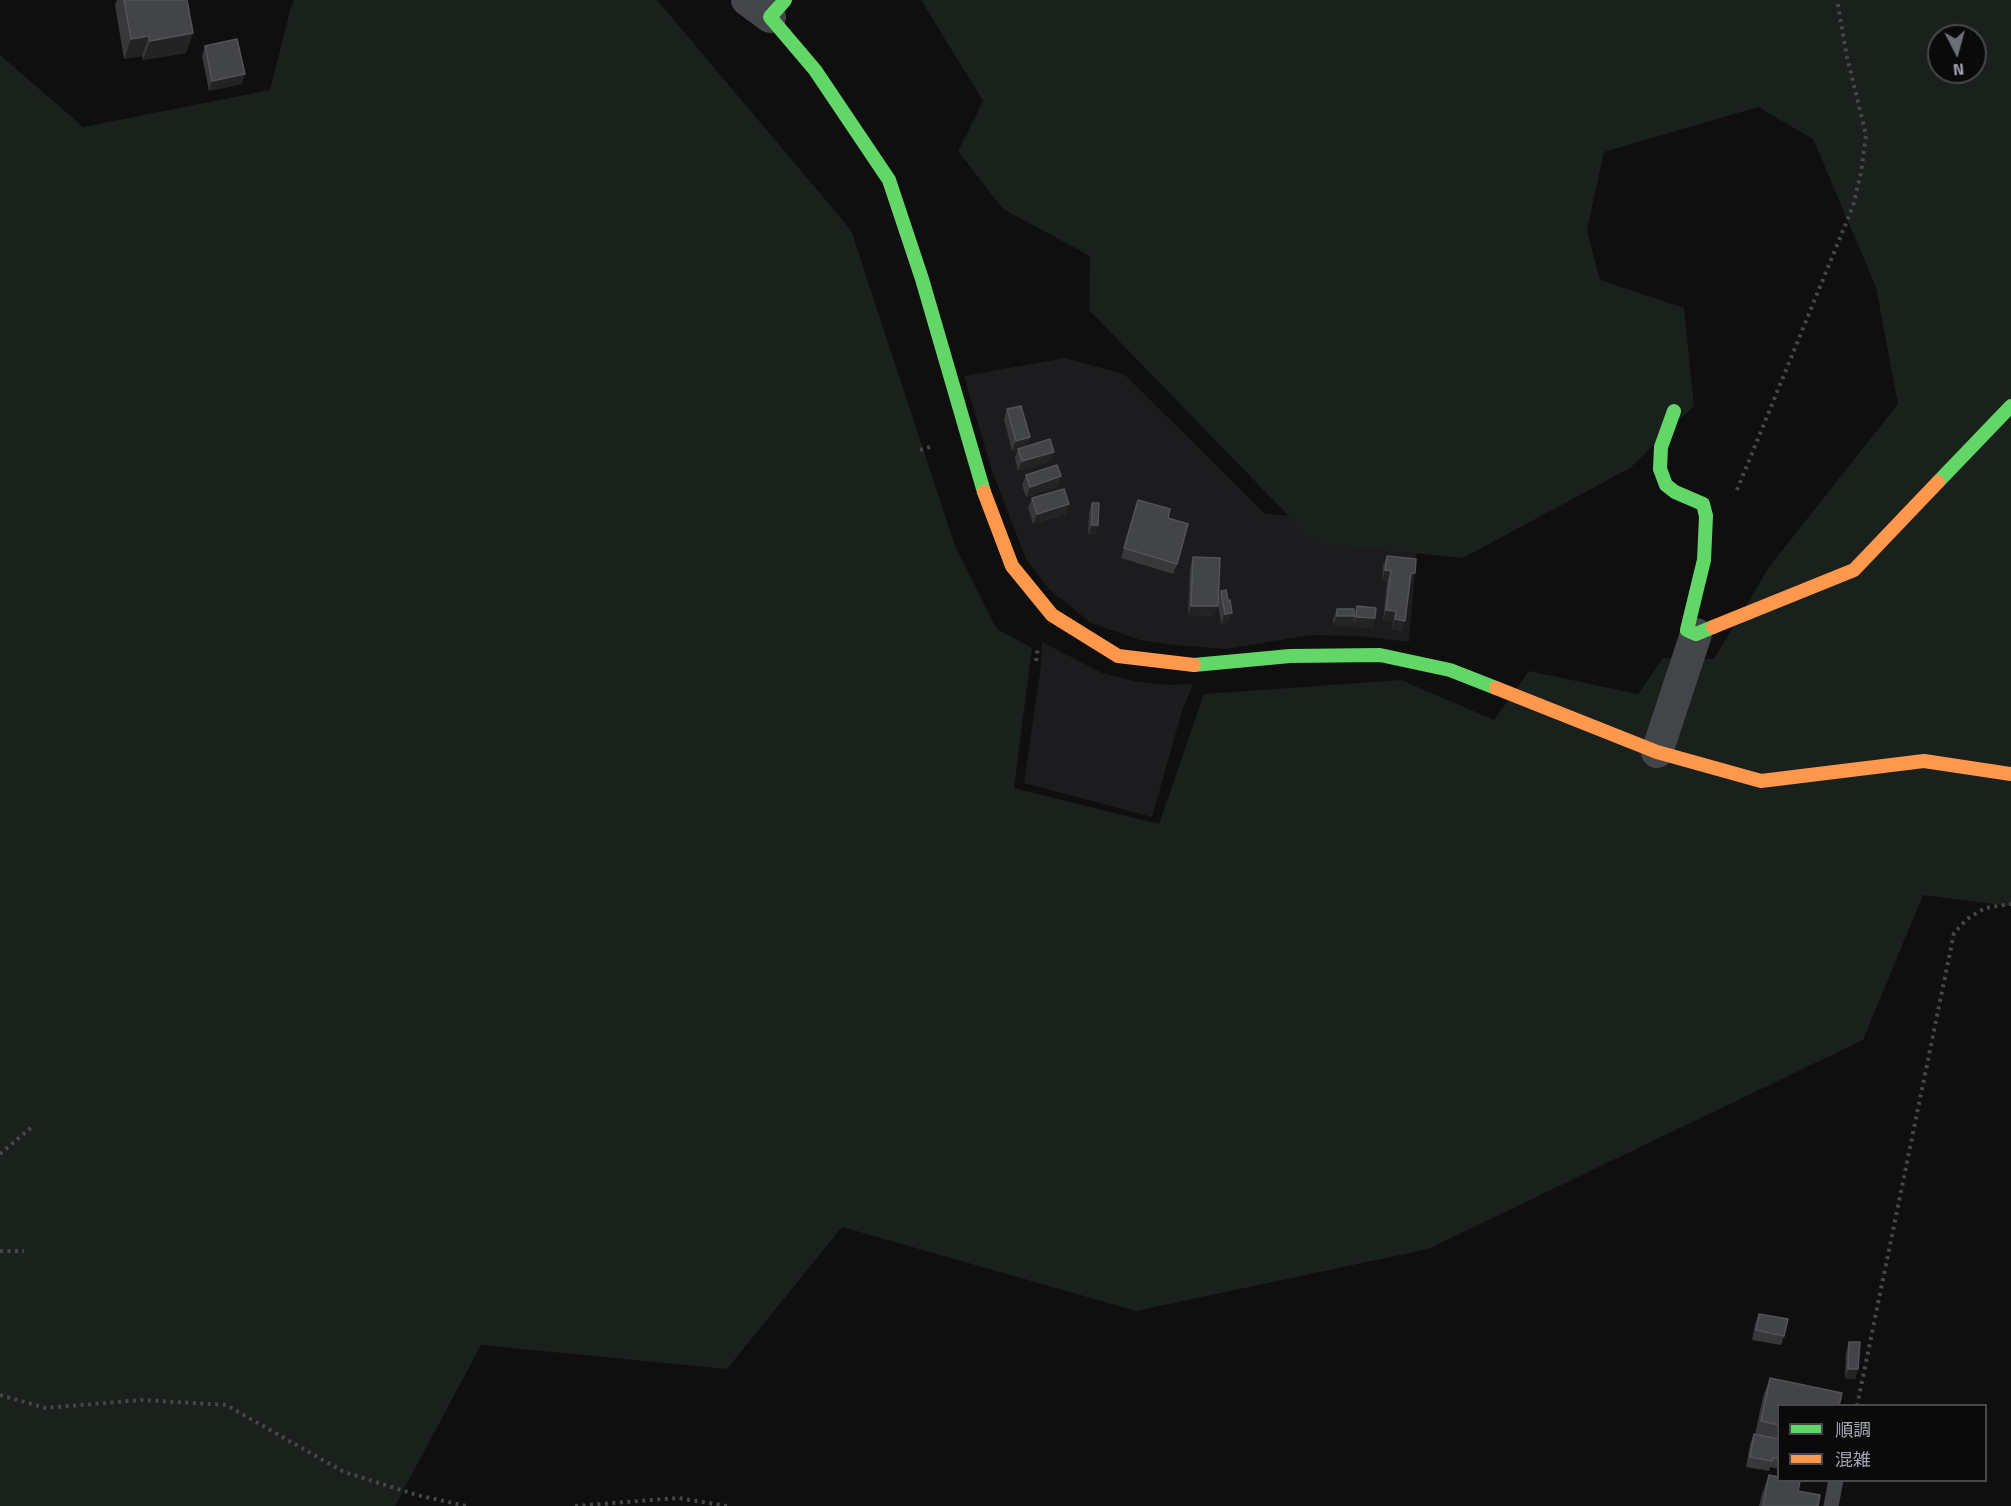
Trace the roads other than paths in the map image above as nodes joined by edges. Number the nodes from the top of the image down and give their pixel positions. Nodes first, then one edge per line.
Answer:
1 (768, 6) edge
2 (2011, 406) edge
3 (1674, 411) dead end
4 (1696, 634) junction
5 (1657, 752) junction
6 (2011, 774) edge
7 (1836, 1482) edge
8 (1831, 1506) edge

1 - 5 street
2 - 4 street
3 - 4 street
4 - 5 street
5 - 6 street
7 - 8 lane

